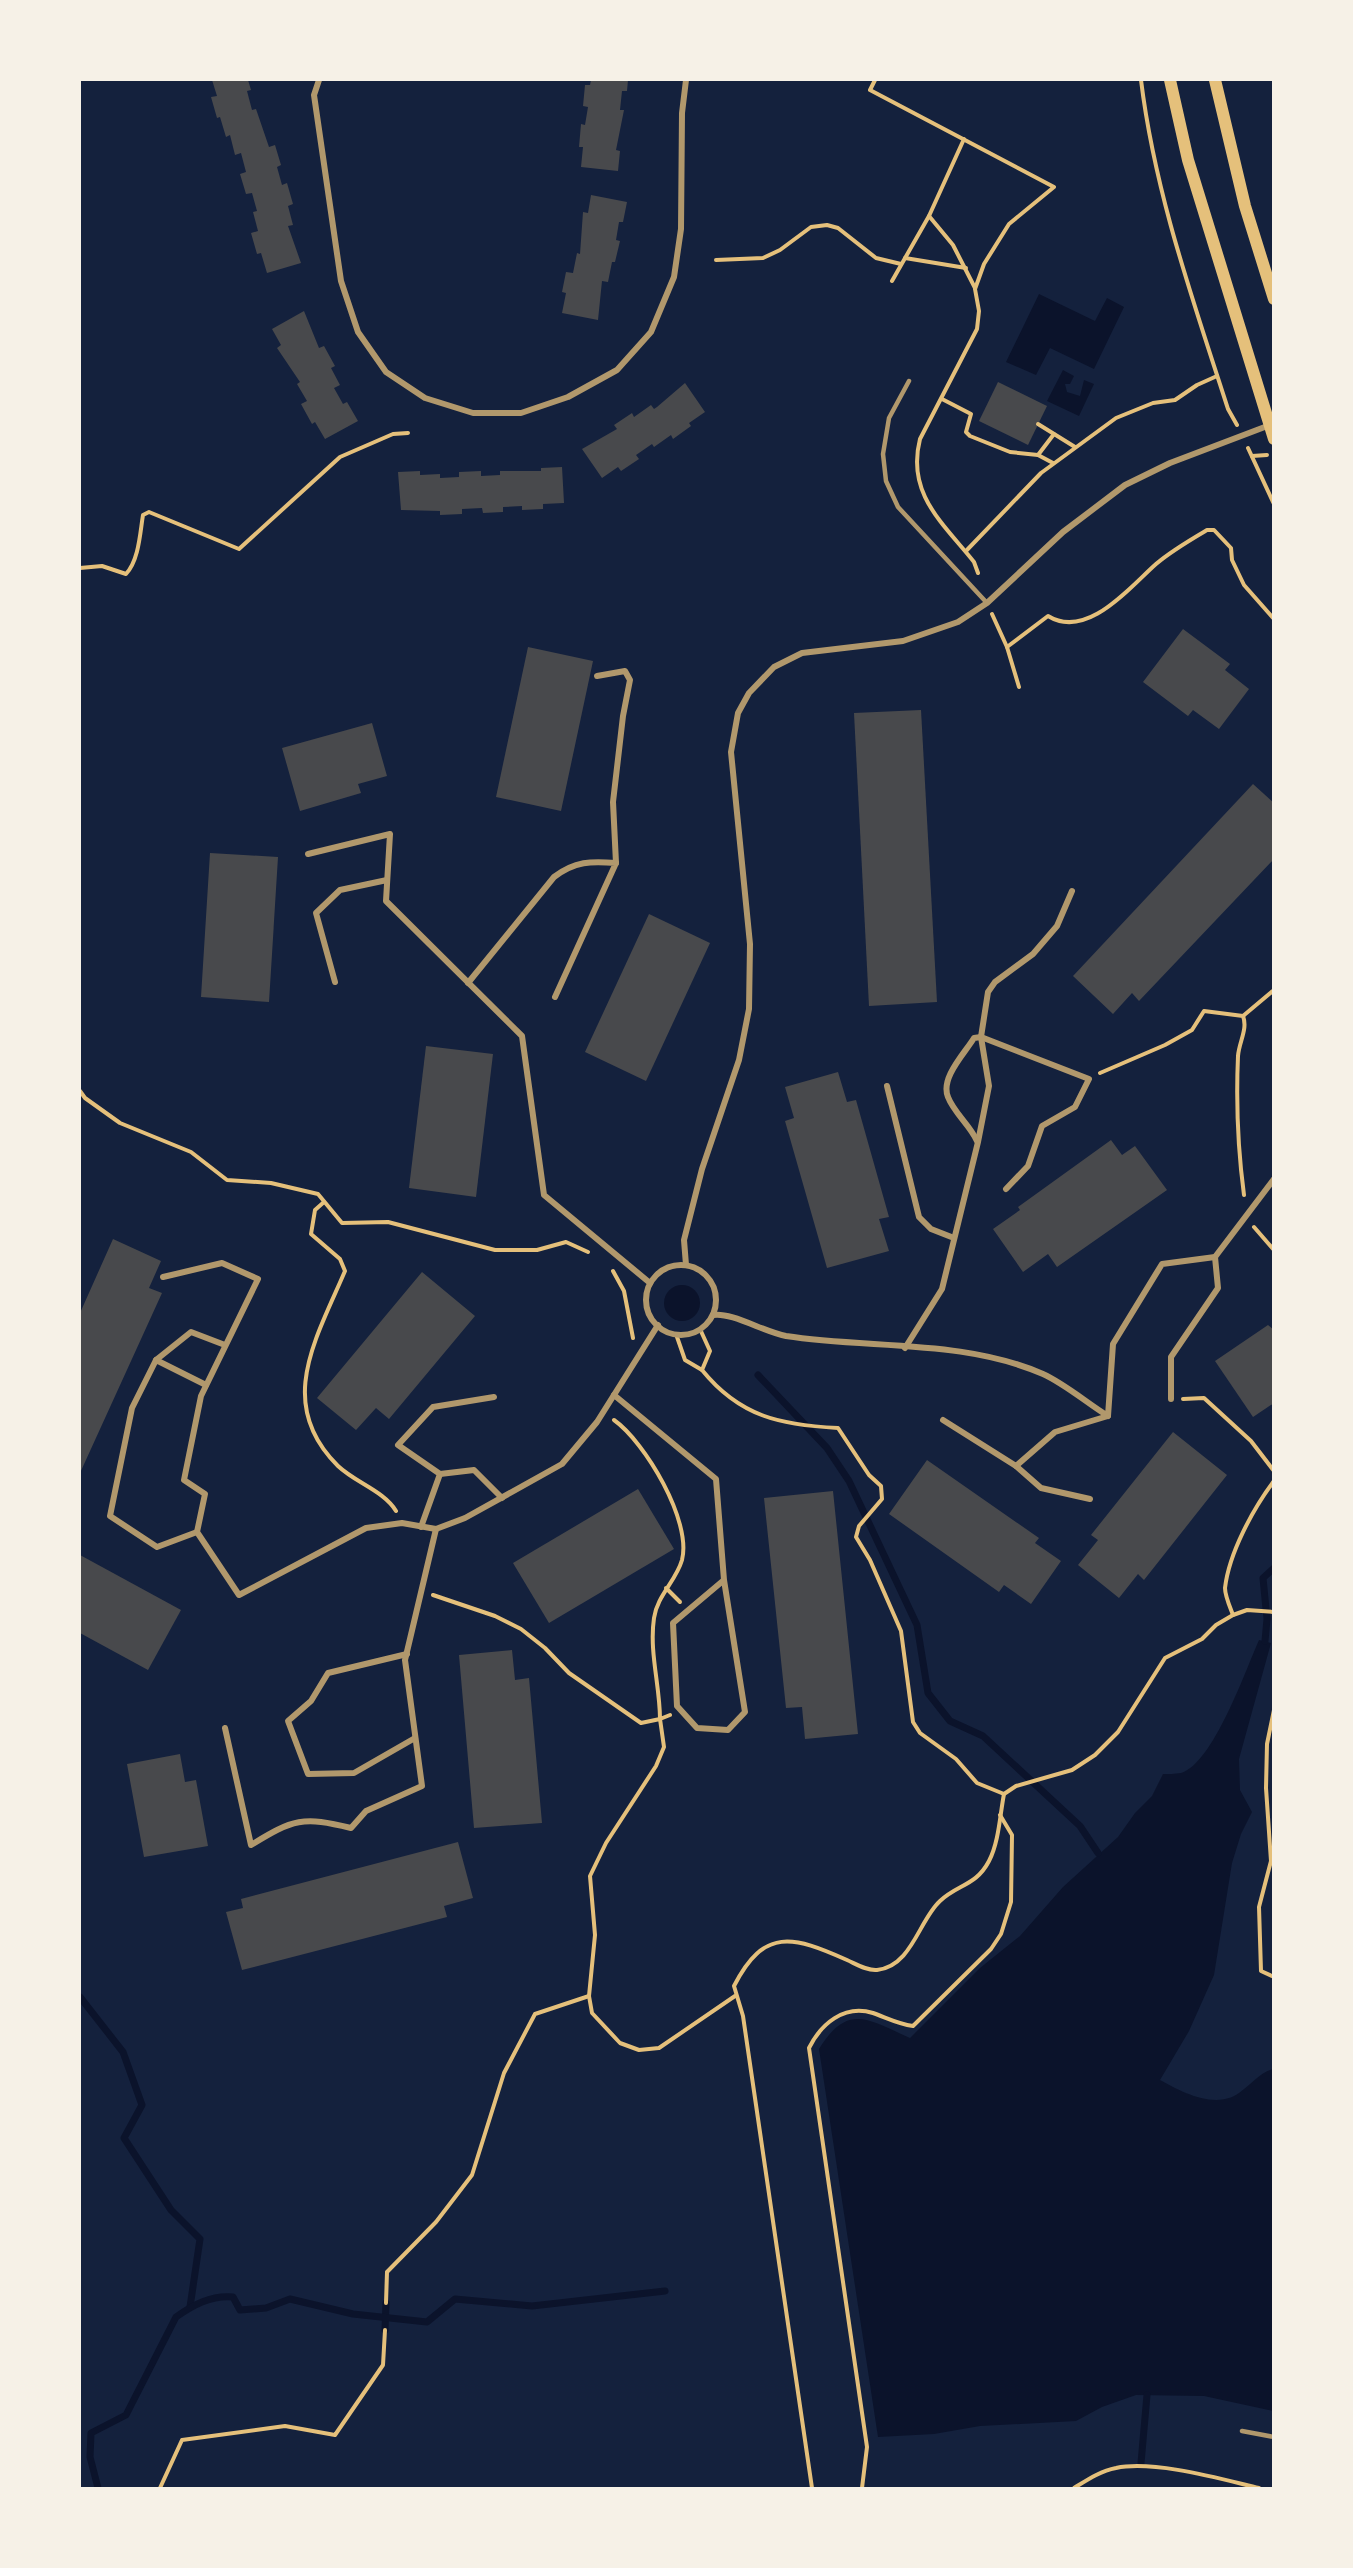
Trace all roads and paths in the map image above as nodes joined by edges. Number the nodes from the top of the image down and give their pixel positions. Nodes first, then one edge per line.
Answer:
1 (319, 80) edge
2 (686, 80) edge
3 (875, 80) edge
4 (1141, 80) edge
5 (1170, 80) edge
6 (1215, 80) edge
7 (964, 139) junction
8 (929, 216) junction
9 (905, 258) junction
10 (716, 260) dead end
11 (901, 264) junction
12 (967, 268) junction
13 (892, 281) dead end
14 (975, 289) junction
15 (1274, 299) edge
16 (1217, 376) junction
17 (909, 381) dead end
18 (942, 399) junction
19 (1038, 424) dead end
20 (1271, 425) edge
21 (408, 433) dead end
22 (1054, 434) junction
23 (1242, 435) junction
24 (1274, 439) edge
25 (1075, 447) junction
26 (1274, 453) edge
27 (1038, 455) junction
28 (1252, 456) junction
29 (1053, 463) junction
30 (1274, 504) edge
31 (966, 551) junction
32 (82, 568) edge
33 (987, 603) junction
34 (1274, 619) edge
35 (1007, 647) junction
36 (597, 676) dead end
37 (1018, 687) dead end
38 (308, 854) dead end
39 (616, 863) junction
40 (387, 880) junction
41 (1072, 891) dead end
42 (335, 982) dead end
43 (468, 983) junction
44 (1274, 990) edge
45 (555, 997) dead end
46 (1243, 1016) junction
47 (981, 1037) junction
48 (1089, 1079) junction
49 (888, 1086) dead end
50 (80, 1091) edge
51 (978, 1142) junction
52 (1274, 1179) edge
53 (1006, 1189) dead end
54 (324, 1202) junction
55 (1247, 1215) junction
56 (954, 1238) junction
57 (1274, 1250) edge
58 (1215, 1257) junction
59 (596, 1258) dead end
60 (604, 1264) dead end
61 (686, 1265) junction
62 (163, 1277) dead end
63 (650, 1283) junction
64 (713, 1315) junction
65 (658, 1325) junction
66 (700, 1329) junction
67 (676, 1334) junction
68 (225, 1345) junction
69 (905, 1348) junction
70 (641, 1351) junction
71 (156, 1360) junction
72 (702, 1370) junction
73 (207, 1385) junction
74 (614, 1395) junction
75 (494, 1397) dead end
76 (1171, 1399) joint
77 (604, 1412) junction
78 (1108, 1416) junction
79 (943, 1420) dead end
80 (1016, 1466) junction
81 (1274, 1471) edge
82 (440, 1474) junction
83 (1274, 1481) edge
84 (502, 1498) junction
85 (1090, 1499) dead end
86 (401, 1523) junction
87 (421, 1527) junction
88 (436, 1529) junction
89 (197, 1532) junction
90 (724, 1580) junction
91 (423, 1591) junction
92 (1274, 1612) edge
93 (1233, 1615) junction
94 (407, 1654) junction
95 (1274, 1710) edge
96 (682, 1711) junction
97 (660, 1719) junction
98 (225, 1728) dead end
99 (415, 1738) junction
100 (1004, 1794) junction
101 (1000, 1815) junction
102 (1274, 1977) edge
103 (589, 1996) junction
104 (735, 1996) junction
105 (386, 2303) dead end
106 (385, 2330) dead end
107 (1242, 2431) dead end
108 (1274, 2438) edge
109 (160, 2488) edge
110 (812, 2488) edge
111 (862, 2488) edge
112 (1074, 2488) edge
113 (1259, 2488) edge

1 - 2 street
3 - 7 path
4 - 16 path
5 - 20 main road
6 - 15 main road
7 - 8 path
7 - 14 path
8 - 9 path
8 - 12 path
9 - 11 path
9 - 12 path
10 - 11 path
11 - 13 path
12 - 14 path
14 - 18 path
16 - 23 path
16 - 25 path
17 - 33 lane
18 - 27 path
18 - 31 path
19 - 22 path
20 - 23 street
20 - 24 main road
21 - 32 path
22 - 25 path
22 - 27 path
23 - 28 path
23 - 33 street
25 - 29 path
26 - 28 path
27 - 29 path
28 - 30 path
29 - 31 path
31 - 33 path
33 - 35 path
33 - 61 street
34 - 35 path
35 - 37 path
36 - 39 street
38 - 40 street
39 - 43 street
39 - 45 street
40 - 42 street
40 - 43 street
41 - 47 street
43 - 63 street
44 - 46 path
46 - 48 path
46 - 55 path
47 - 48 street
47 - 51 street
47 - 51 street
48 - 53 street
49 - 56 street
50 - 54 path
51 - 56 street
52 - 55 street
54 - 59 path
54 - 86 path
55 - 57 path
55 - 58 street
56 - 69 street
58 - 76 street
58 - 78 street
60 - 70 path
61 - 63 street
61 - 64 street
62 - 68 street
63 - 65 street
64 - 66 street
64 - 69 street
65 - 67 street
65 - 70 street
66 - 67 street
66 - 72 path
67 - 72 path
68 - 71 street
68 - 73 street
69 - 78 street
70 - 74 street
71 - 73 street
71 - 89 street
72 - 100 path
73 - 89 street
74 - 77 street
74 - 90 street
75 - 82 street
76 - 81 path
77 - 84 street
77 - 97 path
78 - 80 street
79 - 80 street
80 - 85 street
82 - 84 street
82 - 87 street
83 - 93 path
84 - 88 street
86 - 87 street
86 - 89 street
87 - 88 street
88 - 91 street
90 - 96 street
90 - 96 street
91 - 94 street
91 - 97 path
92 - 93 path
93 - 100 path
94 - 99 street
94 - 99 street
95 - 102 path
96 - 97 path
97 - 103 path
98 - 99 street
100 - 101 path
101 - 104 path
101 - 111 path
103 - 104 path
103 - 105 path
104 - 110 path
106 - 109 path
107 - 108 lane
112 - 113 path

